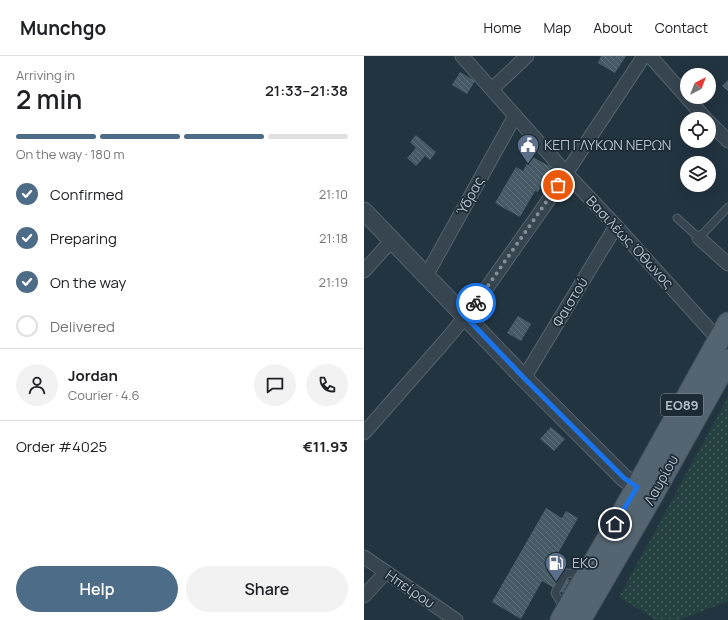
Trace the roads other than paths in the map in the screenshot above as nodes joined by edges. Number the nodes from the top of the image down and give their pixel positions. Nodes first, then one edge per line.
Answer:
1 (462, 56) edge
2 (527, 56) edge
3 (644, 56) edge
4 (650, 56) edge
5 (492, 89) junction
6 (700, 112) edge
7 (515, 116) junction
8 (716, 129) edge
9 (728, 141) edge
10 (566, 173) junction
11 (728, 207) edge
12 (364, 211) edge
13 (677, 218) dead end
14 (616, 226) junction
15 (699, 238) junction
16 (392, 240) junction
17 (728, 264) edge
18 (364, 271) edge
19 (426, 276) junction
20 (466, 317) junction
21 (723, 331) edge
22 (728, 360) edge
23 (524, 378) junction
24 (364, 433) edge
25 (644, 492) junction
26 (364, 557) edge
27 (386, 572) junction
28 (364, 596) edge
29 (569, 617) edge
30 (456, 620) edge

1 - 5 street, Βασιλέως Όθωνος
2 - 5 street
3 - 10 street
4 - 6 street
5 - 7 street, Βασιλέως Όθωνος
7 - 10 street, Βασιλέως Όθωνος
7 - 19 street, Ύδρας
8 - 9 street
10 - 14 street, Βασιλέως Όθωνος
10 - 20 street
11 - 15 lane
12 - 16 street
13 - 15 lane
14 - 21 street, Βασιλέως Όθωνος
14 - 23 street, Φαιστού
15 - 17 street
16 - 18 street
16 - 19 street
19 - 20 street
20 - 23 street
20 - 24 street
21 - 25 main road, Λαυρίου / ΕΟ89
22 - 25 main road, Λαυρίου / ΕΟ89
23 - 25 street
25 - 29 main road, Λαυρίου / ΕΟ89
25 - 29 main road, Λαυρίου / ΕΟ89
26 - 27 street, Ηπείρου
27 - 28 street
27 - 30 street, Ηπείρου

